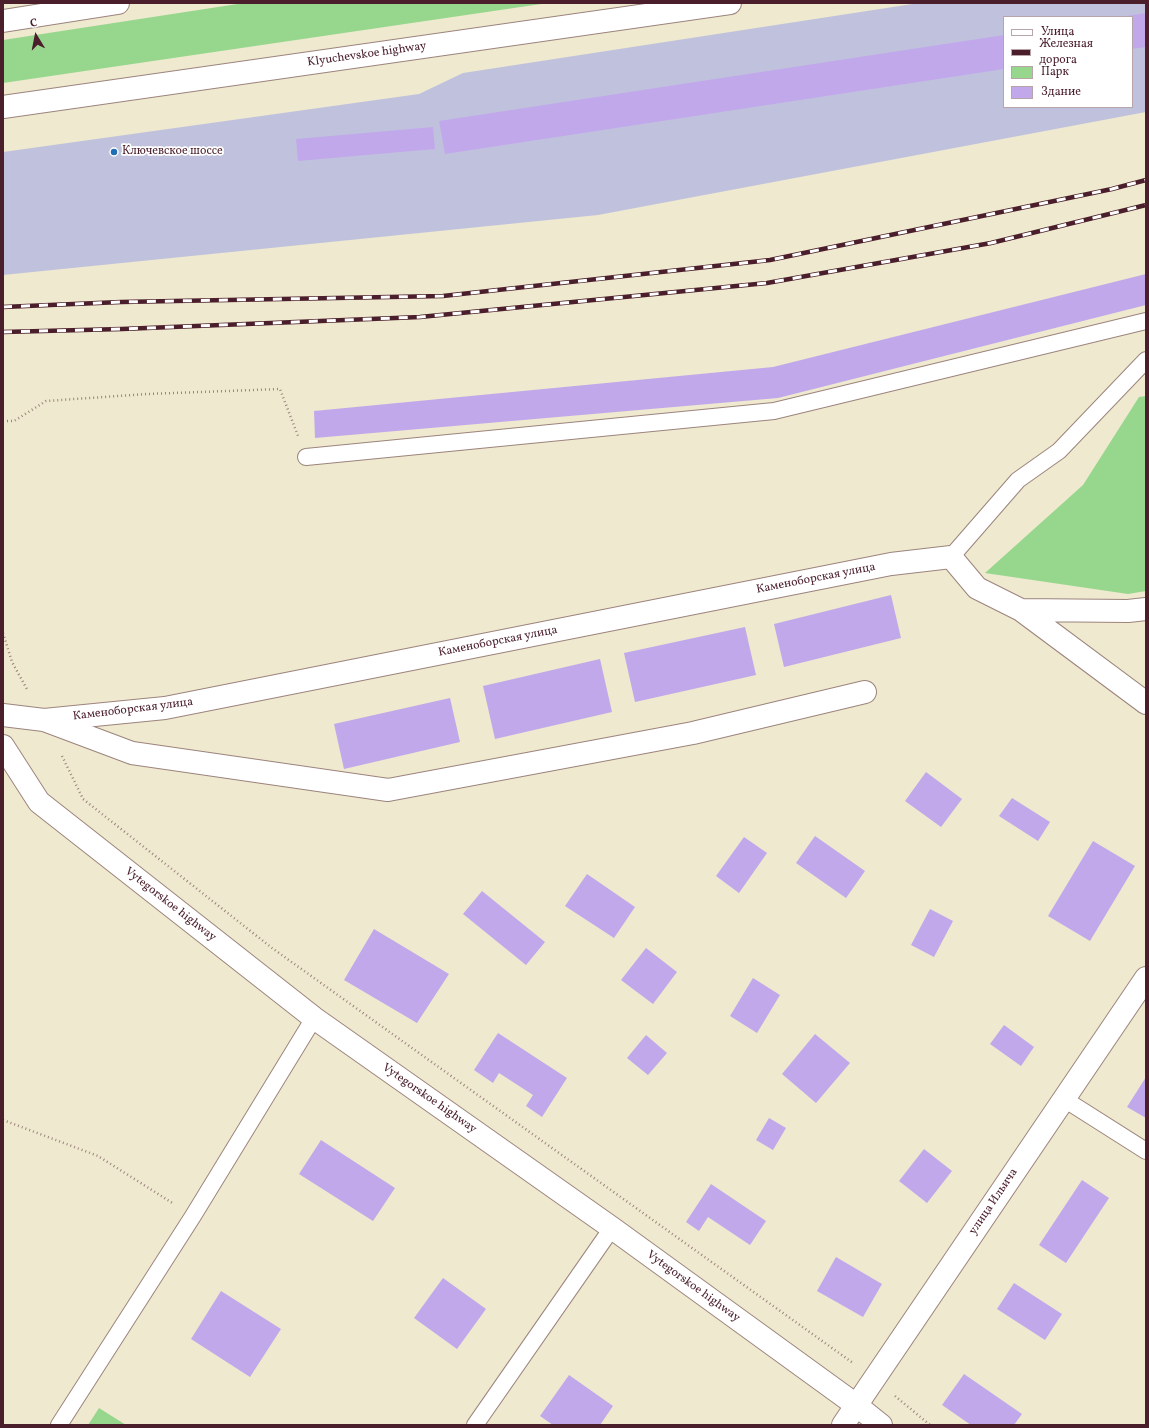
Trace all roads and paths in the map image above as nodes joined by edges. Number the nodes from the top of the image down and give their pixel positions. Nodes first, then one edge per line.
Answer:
1 (118, 3) edge
2 (730, 3) edge
3 (3, 21) edge
4 (3, 107) edge
5 (1146, 322) edge
6 (1146, 360) edge
7 (3, 421) edge
8 (306, 457) joint
9 (951, 557) junction
10 (1146, 609) edge
11 (1021, 610) junction
12 (3, 633) edge
13 (865, 692) dead end
14 (1146, 703) edge
15 (3, 715) edge
16 (44, 720) junction
17 (3, 746) edge
18 (1146, 978) edge
19 (314, 1018) junction
20 (1064, 1099) junction
21 (3, 1120) edge
22 (1146, 1151) edge
23 (193, 1216) junction
24 (612, 1228) junction
25 (874, 1379) junction
26 (856, 1405) junction
27 (59, 1425) edge
28 (475, 1425) edge
29 (843, 1425) edge
30 (881, 1425) edge
31 (930, 1425) edge

1 - 3 street
2 - 4 street, Klyuchevskoe highway
5 - 8 lane
6 - 9 lane
7 - 8 path
9 - 11 street
9 - 16 street, Каменоборская улица
10 - 11 street
11 - 14 street
12 - 16 path
13 - 16 street
15 - 16 street
16 - 25 path
17 - 19 street, Vytegorskoe highway
18 - 20 street, улица Ильича
19 - 23 lane
19 - 24 street, Vytegorskoe highway
20 - 22 lane
20 - 25 street, улица Ильича
21 - 23 path
23 - 27 lane
24 - 26 street, Vytegorskoe highway
24 - 28 lane
25 - 26 street, улица Ильича
25 - 31 path
26 - 29 street, улица Ильича
26 - 30 street, Vytegorskoe highway

